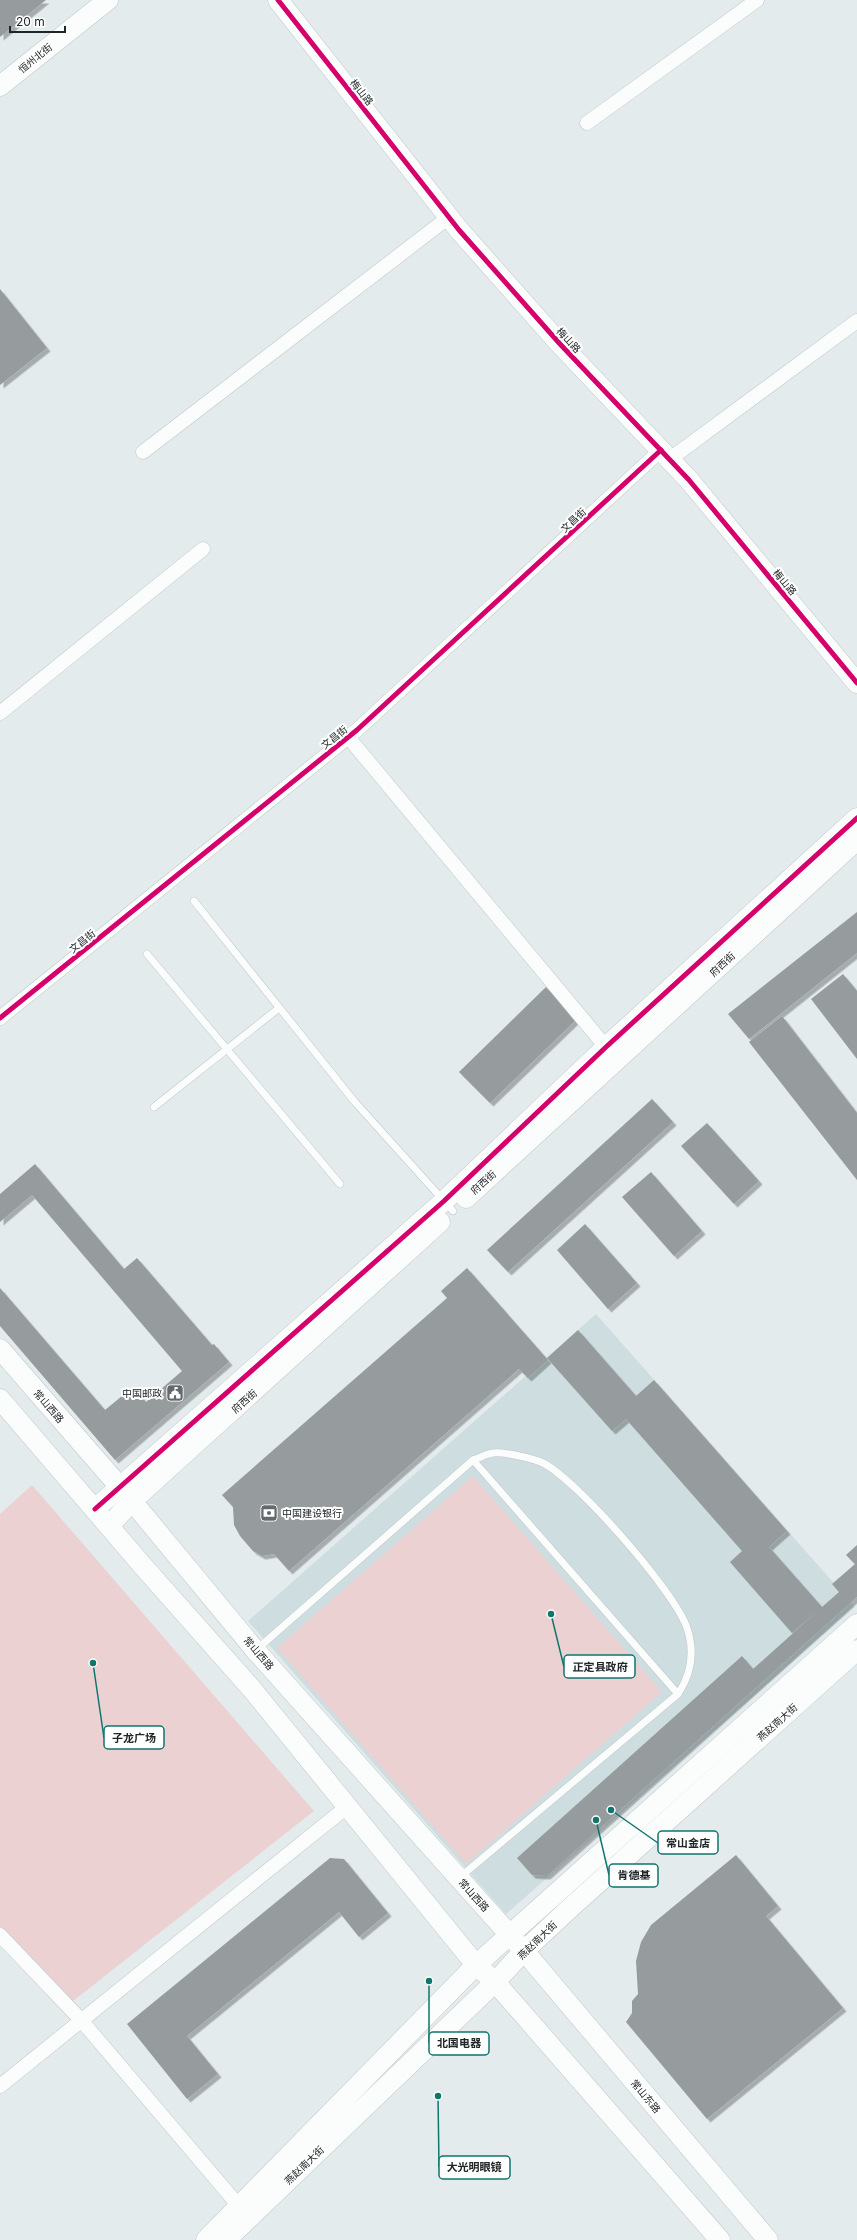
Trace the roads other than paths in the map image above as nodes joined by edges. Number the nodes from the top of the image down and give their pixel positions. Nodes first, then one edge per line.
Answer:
1 (108, 0) edge
2 (278, 0) edge
3 (757, 0) edge
4 (0, 86) edge
5 (587, 123) dead end
6 (449, 217) junction
7 (857, 321) edge
8 (143, 452) dead end
9 (666, 455) junction
10 (203, 549) dead end
11 (857, 683) edge
12 (0, 713) edge
13 (348, 737) junction
14 (857, 818) edge
15 (857, 840) edge
16 (194, 901) dead end
17 (147, 954) dead end
18 (279, 1008) junction
19 (0, 1018) edge
20 (227, 1049) junction
21 (612, 1053) junction
22 (154, 1107) dead end
23 (340, 1184) dead end
24 (448, 1206) junction
25 (0, 1349) edge
26 (0, 1399) edge
27 (473, 1460) junction
28 (126, 1494) junction
29 (95, 1509) junction
30 (110, 1525) junction
31 (857, 1624) edge
32 (857, 1650) edge
33 (256, 1651) junction
34 (678, 1694) junction
35 (348, 1806) junction
36 (459, 1879) junction
37 (0, 1935) edge
38 (510, 1936) junction
39 (524, 1951) junction
40 (476, 1965) junction
41 (495, 1982) junction
42 (81, 2020) junction
43 (0, 2086) edge
44 (244, 2212) junction
45 (206, 2240) edge
46 (226, 2240) edge
47 (720, 2240) edge
48 (768, 2240) edge

1 - 4 main road, 恒州北街
2 - 6 main road, 梅山路
3 - 5 street
6 - 8 street
6 - 9 main road, 梅山路
7 - 9 street, 文昌街
9 - 11 main road, 梅山路
9 - 13 street, 文昌街
10 - 12 street
13 - 19 street, 文昌街
13 - 21 street
14 - 21 main road
15 - 21 main road, 府西街
16 - 18 lane
17 - 20 lane
18 - 20 lane
18 - 24 lane
20 - 22 lane
20 - 23 lane
21 - 24 main road, 府西街
24 - 28 main road, 府西街
25 - 28 main road, 常山西路
26 - 29 main road
27 - 33 lane
27 - 34 lane
27 - 34 lane
28 - 29 main road
28 - 30 main road, 府西街
28 - 33 main road, 常山西路
29 - 30 main road
30 - 35 main road
31 - 38 main road
32 - 39 main road, 燕赵南大街
33 - 36 main road, 常山西路
34 - 36 lane
35 - 40 main road
35 - 42 street
36 - 38 main road, 常山西路
37 - 42 street
38 - 39 main road, 常山西路
38 - 40 main road
39 - 41 main road, 燕赵南大街
39 - 48 main road, 常山东路
40 - 41 main road
40 - 44 main road
41 - 44 main road, 燕赵南大街
41 - 47 main road
42 - 43 street
42 - 44 street
44 - 45 main road
44 - 46 main road, 燕赵南大街

